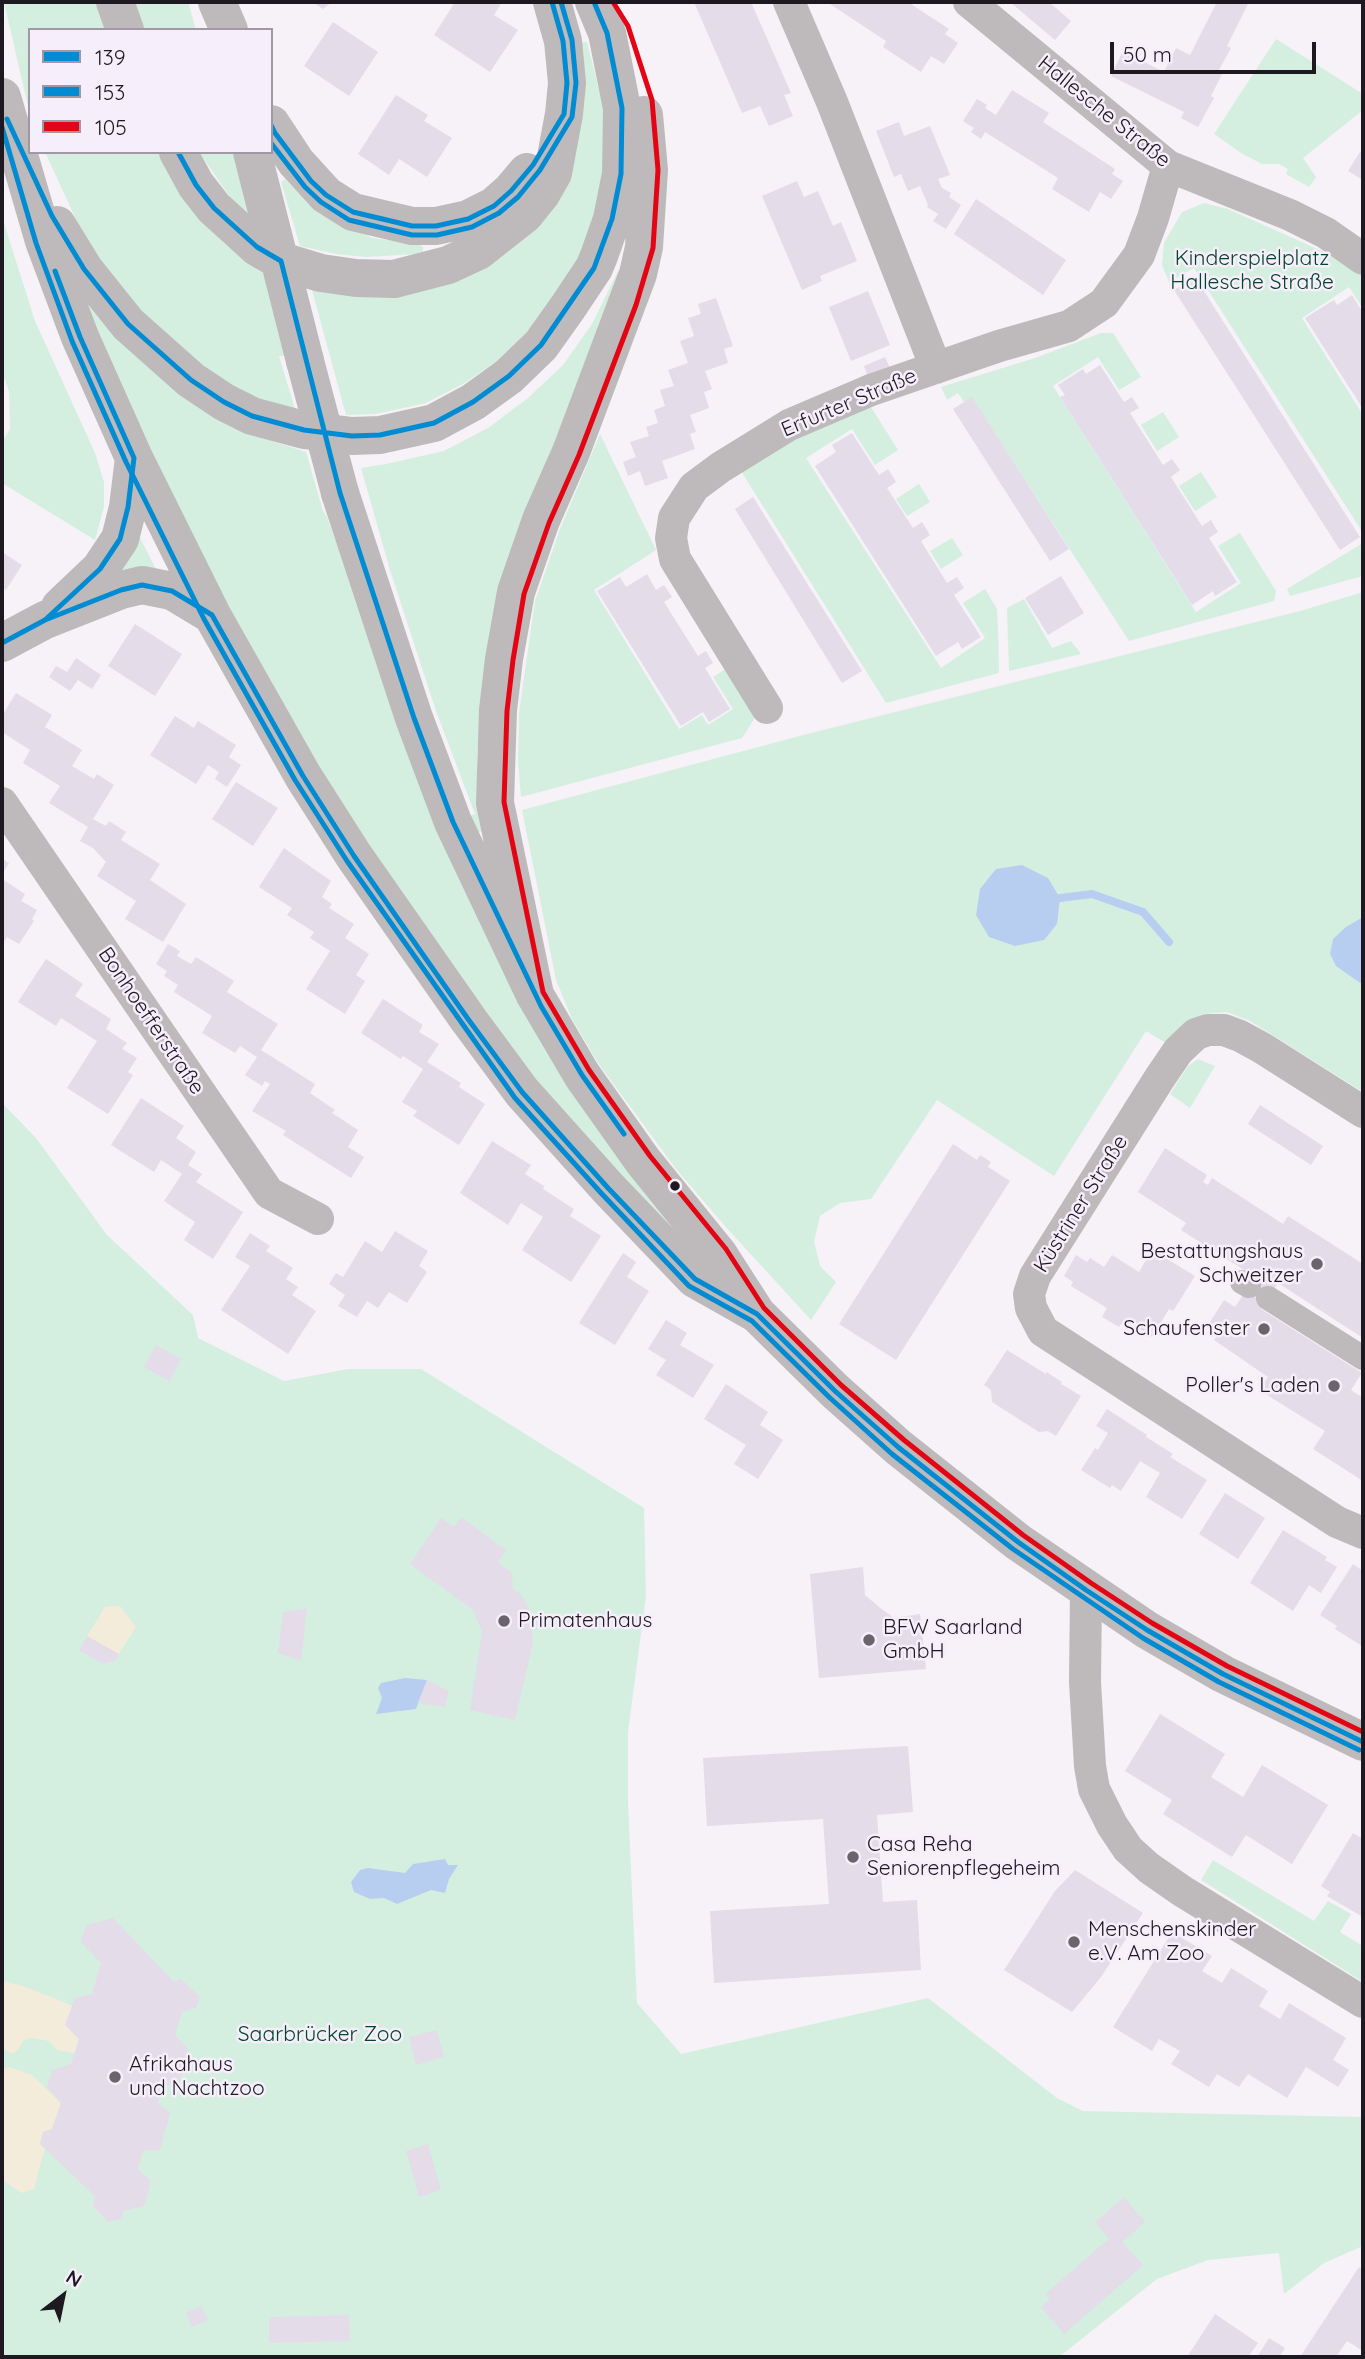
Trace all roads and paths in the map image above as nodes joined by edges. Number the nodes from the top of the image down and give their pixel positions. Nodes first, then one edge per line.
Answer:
1 (115, 2) edge
2 (210, 2) edge
3 (217, 2) edge
4 (552, 2) edge
5 (594, 2) edge
6 (603, 2) edge
7 (789, 2) edge
8 (969, 2) edge
9 (124, 28) edge
10 (217, 28) edge
11 (228, 28) edge
12 (4, 108) edge
13 (564, 114) junction
14 (273, 128) edge
15 (179, 154) edge
16 (253, 154) edge
17 (1168, 166) junction
18 (1363, 259) edge
19 (281, 261) junction
20 (936, 368) junction
21 (134, 458) junction
22 (212, 615) junction
23 (45, 620) junction
24 (2, 643) edge
25 (767, 708) dead end
26 (2, 803) edge
27 (536, 996) junction
28 (1363, 1112) edge
29 (318, 1219) dead end
30 (1253, 1289) dead end
31 (757, 1314) junction
32 (1363, 1358) edge
33 (1363, 1533) edge
34 (1086, 1590) junction
35 (1363, 1742) edge
36 (1363, 2002) edge

1 - 9 street
2 - 10 street
3 - 11 street
4 - 13 street
5 - 12 street
6 - 27 street
7 - 20 street, Erfurter Straße
8 - 17 street, Hallesche Straße
12 - 21 street
13 - 14 street
13 - 19 street
15 - 19 street
16 - 19 street
17 - 18 street, Hallesche Straße
17 - 20 street, Erfurter Straße
19 - 27 street, bridge
20 - 25 street, Erfurter Straße
21 - 22 street
21 - 23 street
22 - 23 street
22 - 31 street
23 - 24 street
26 - 29 street, Bonhoefferstraße
27 - 31 street
28 - 33 street, Küstriner Straße
30 - 32 street
31 - 34 street
34 - 35 street
34 - 36 street

